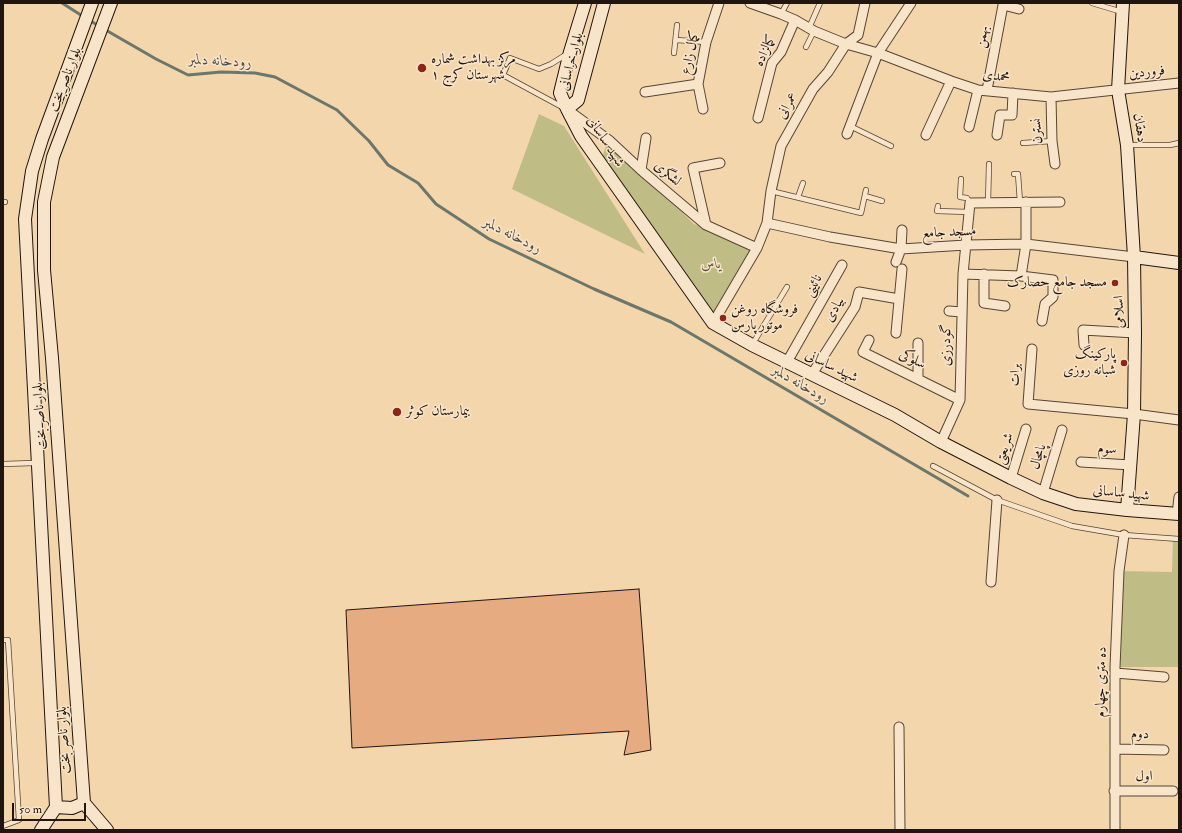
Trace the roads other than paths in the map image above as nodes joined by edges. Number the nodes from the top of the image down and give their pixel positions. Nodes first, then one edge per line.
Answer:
1 (92, 3) edge
2 (111, 3) edge
3 (585, 3) edge
4 (604, 3) edge
5 (719, 3) edge
6 (750, 3) edge
7 (787, 3) edge
8 (820, 3) edge
9 (865, 3) edge
10 (911, 3) edge
11 (1092, 3) edge
12 (760, 5) edge
13 (1122, 8) edge
14 (1019, 9) dead end
15 (781, 14) junction
16 (796, 20) junction
17 (677, 25) dead end
18 (812, 30) junction
19 (676, 40) junction
20 (706, 42) junction
21 (846, 44) junction
22 (806, 47) dead end
23 (570, 52) junction
24 (674, 53) dead end
25 (878, 53) junction
26 (951, 81) junction
27 (1179, 83) edge
28 (698, 84) junction
29 (983, 90) junction
30 (1118, 90) junction
31 (645, 92) dead end
32 (1013, 93) junction
33 (1051, 97) junction
34 (567, 109) junction
35 (703, 109) dead end
36 (758, 118) dead end
37 (969, 127) dead end
38 (849, 130) joint
39 (926, 134) dead end
40 (997, 135) dead end
41 (646, 138) dead end
42 (1052, 141) junction
43 (1023, 143) dead end
44 (1179, 143) edge
45 (1127, 145) junction
46 (892, 146) dead end
47 (720, 163) dead end
48 (989, 164) dead end
49 (1055, 164) dead end
50 (641, 170) junction
51 (1014, 174) dead end
52 (961, 179) dead end
53 (803, 183) dead end
54 (866, 190) dead end
55 (771, 191) junction
56 (865, 196) junction
57 (798, 197) junction
58 (882, 201) dead end
59 (1023, 202) junction
60 (1060, 202) dead end
61 (988, 203) junction
62 (938, 206) dead end
63 (969, 207) junction
64 (767, 224) junction
65 (706, 225) junction
66 (902, 230) dead end
67 (1026, 244) junction
68 (966, 245) junction
69 (757, 248) junction
70 (901, 249) junction
71 (1134, 257) junction
72 (1179, 262) edge
73 (842, 265) dead end
74 (963, 274) junction
75 (984, 274) junction
76 (1021, 276) junction
77 (787, 287) dead end
78 (899, 299) junction
79 (1005, 306) dead end
80 (950, 311) dead end
81 (962, 312) junction
82 (1042, 321) dead end
83 (714, 323) junction
84 (896, 333) dead end
85 (1135, 333) junction
86 (869, 340) dead end
87 (918, 342) dead end
88 (752, 345) junction
89 (1084, 345) dead end
90 (1032, 349) dead end
91 (787, 362) junction
92 (812, 374) junction
93 (918, 379) junction
94 (960, 400) junction
95 (1134, 414) junction
96 (1179, 420) edge
97 (1026, 429) dead end
98 (1062, 430) dead end
99 (941, 442) junction
100 (1084, 459) dead end
101 (34, 463) dead end
102 (3, 464) edge
103 (1131, 465) junction
104 (933, 466) dead end
105 (1011, 478) junction
106 (1043, 493) junction
107 (1179, 497) edge
108 (997, 500) junction
109 (1127, 510) junction
110 (1178, 514) edge
111 (1124, 535) junction
112 (1179, 539) edge
113 (991, 582) dead end
114 (3, 640) edge
115 (1115, 673) junction
116 (1164, 676) dead end
117 (899, 727) dead end
118 (1115, 749) junction
119 (1164, 750) dead end
120 (1114, 791) junction
121 (1173, 791) dead end
122 (84, 803) junction
123 (56, 807) junction
124 (3, 826) edge
125 (41, 830) edge
126 (107, 830) edge
127 (900, 830) edge
128 (1115, 830) edge

1 - 123 main road, بلوار ناصر بخت
2 - 122 main road, بلوار ناصر بخت
3 - 23 main road, بلوار خراسانی
4 - 34 main road, بلوار خراسانی
5 - 20 street, کمال زارع
6 - 12 street, محمدی
7 - 15 lane
8 - 18 lane
9 - 21 street
10 - 25 street
11 - 13 lane
12 - 15 street, محمدی
13 - 30 main road, دهقان
14 - 29 street, بهمن
15 - 16 street, محمدی
16 - 18 street, محمدی
16 - 36 street, کمالزاده
17 - 19 lane
18 - 21 street, محمدی
18 - 22 lane
19 - 20 lane
19 - 24 lane
20 - 28 street, کمال زارع
21 - 25 street, محمدی
21 - 55 street, عمرانی
23 - 34 main road, بلوار خراسانی
23 - 34 lane
25 - 26 street, محمدی
25 - 38 street
26 - 29 street, محمدی
26 - 39 street
27 - 30 street, فروردین
28 - 31 street
28 - 35 street, کمال زارع
29 - 32 street, محمدی
29 - 37 street
30 - 33 street, محمدی
30 - 45 main road, دهقان
32 - 33 street, محمدی
32 - 40 street
33 - 42 street, نسترن
34 - 50 street, لشگری
34 - 83 main road, شهید ساسانی
38 - 46 lane
41 - 50 street
42 - 43 lane
42 - 49 street, نسترن
44 - 45 lane
45 - 71 main road, دهقان
47 - 65 street
48 - 61 lane
50 - 65 street, لشگری
51 - 59 lane
52 - 63 lane
53 - 57 lane
54 - 56 lane
55 - 57 lane
55 - 64 street, عمرانی
56 - 57 lane
56 - 58 lane
59 - 60 street
59 - 61 street
59 - 67 street
61 - 63 street
62 - 63 lane
63 - 68 street, گودرزی
64 - 69 street, عمرانی
64 - 70 street, مسجد جامع
65 - 69 street, لشگری
66 - 70 street
67 - 68 street, مسجد جامع
67 - 71 street, مسجد جامع
67 - 76 street
68 - 70 street, مسجد جامع
68 - 74 street, گودرزی
69 - 83 street, عمرانی
70 - 78 street
71 - 72 main road
71 - 85 main road, اسلامی
73 - 91 street, نائینی
74 - 75 street
74 - 81 street, گودرزی
75 - 76 street
75 - 79 street
76 - 82 street
77 - 88 lane
78 - 84 street
78 - 92 street, بیادی
80 - 81 street
81 - 94 street, گودرزی
83 - 88 main road, شهید ساسانی
85 - 89 street
85 - 95 main road, اسلامی
86 - 93 street, سلوکی
87 - 93 street
88 - 91 main road, شهید ساسانی
90 - 95 street, برات
91 - 92 main road, شهید ساسانی
92 - 99 main road, شهید ساسانی
93 - 94 street, سلوکی
94 - 99 street, گودرزی
95 - 96 street
95 - 103 main road, اسلامی
97 - 105 street, شریعتی
98 - 106 street, پامچال
99 - 105 main road, شهید ساسانی
100 - 103 street, سوم
101 - 102 lane
103 - 109 main road, اسلامی
104 - 108 lane
105 - 106 main road, شهید ساسانی
106 - 109 main road, شهید ساسانی
107 - 110 street
108 - 111 lane
108 - 113 street
109 - 110 main road, شهید ساسانی
111 - 112 lane
111 - 115 street, ده متری چهارم
114 - 124 lane
115 - 116 street
115 - 118 street, ده متری چهارم
117 - 127 street
118 - 119 street, دوم
118 - 120 street, ده متری چهارم
120 - 121 street, اول
120 - 128 street, ده متری چهارم
122 - 123 main road
122 - 126 main road
123 - 125 main road

